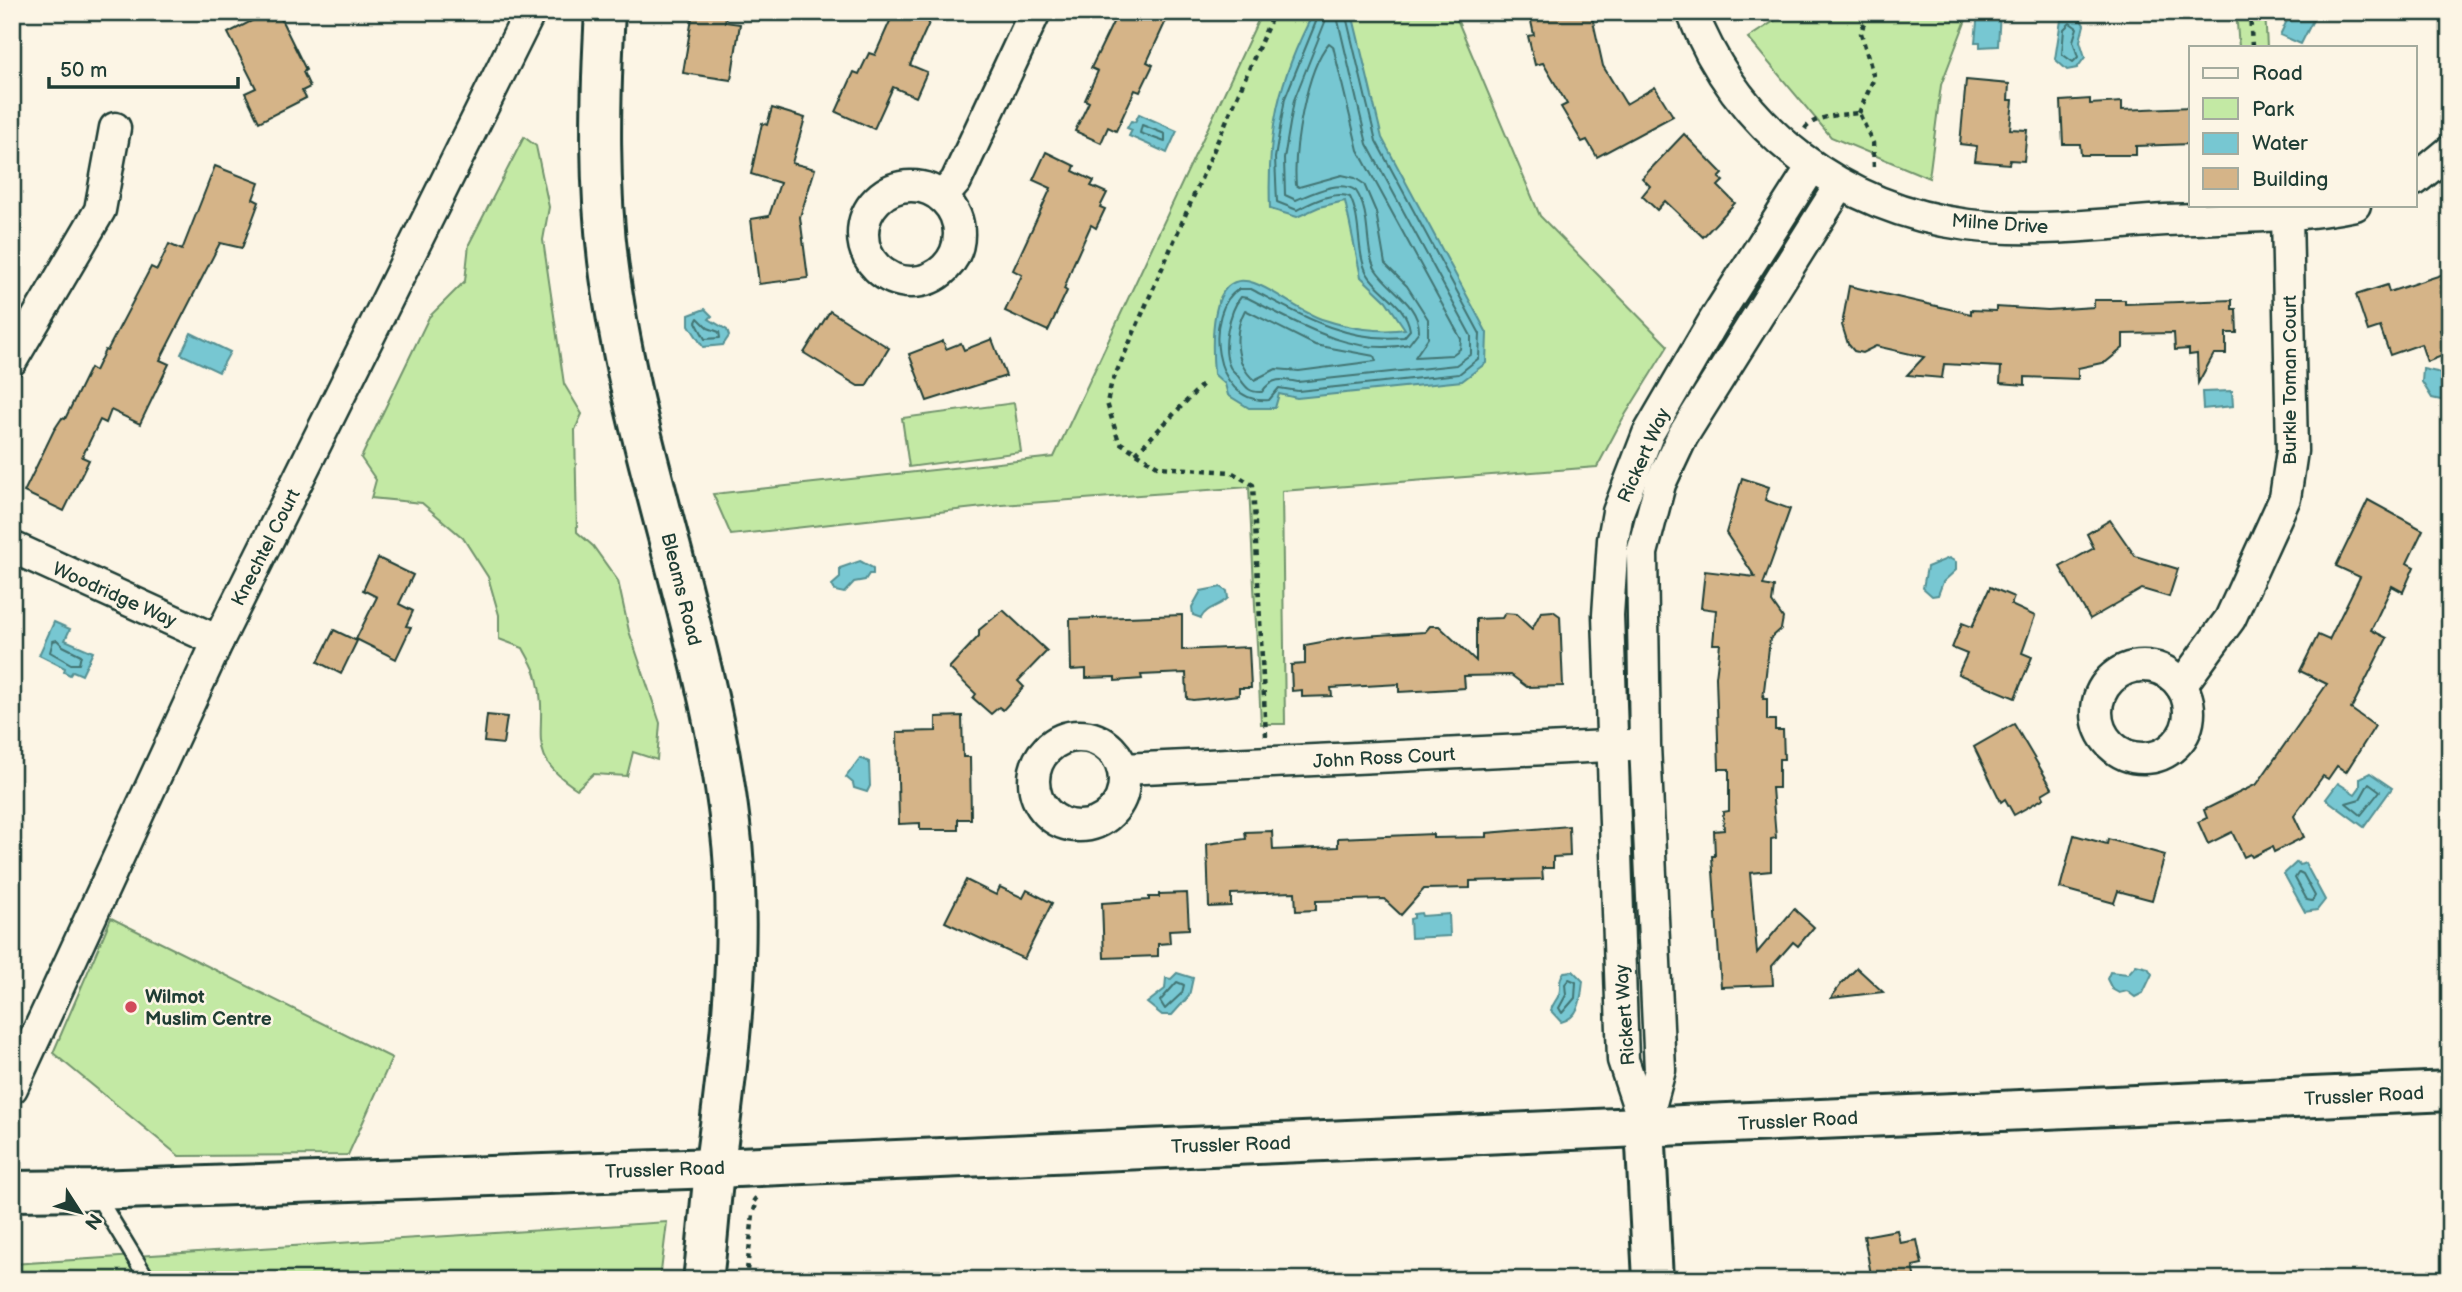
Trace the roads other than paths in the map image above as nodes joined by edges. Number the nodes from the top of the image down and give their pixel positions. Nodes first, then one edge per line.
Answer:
1 (530, 12) edge
2 (605, 12) edge
3 (1035, 12) edge
4 (1692, 12) edge
5 (115, 128) dead end
6 (2450, 151) edge
7 (1801, 160) junction
8 (2416, 179) edge
9 (1840, 185) junction
10 (942, 197) dead end
11 (2348, 206) edge
12 (2287, 214) junction
13 (12, 360) edge
14 (12, 547) edge
15 (218, 641) junction
16 (2181, 686) dead end
17 (1612, 745) junction
18 (1645, 745) junction
19 (1123, 769) dead end
20 (12, 1088) edge
21 (2450, 1091) edge
22 (1645, 1126) junction
23 (715, 1168) junction
24 (12, 1191) edge
25 (94, 1191) junction
26 (148, 1280) edge
27 (703, 1280) edge
28 (1653, 1280) edge

1 - 15 street, Knechtel Court
2 - 23 main road, Bleams Road
3 - 10 street
4 - 7 street, Milne Drive
5 - 13 street
6 - 8 street
7 - 9 street, Milne Drive
7 - 17 street, Rickert Way
9 - 12 street, Milne Drive
9 - 18 street, Rickert Way
11 - 12 street, Milne Drive
12 - 16 street, Burkle Toman Court
14 - 15 street, Woodridge Way
15 - 20 street, Knechtel Court
17 - 18 street, John Ross Court
17 - 19 street, John Ross Court
17 - 22 street, Rickert Way
18 - 22 street, Rickert Way
21 - 22 main road, Trussler Road
22 - 23 main road, Trussler Road
22 - 28 main road
23 - 25 main road, Trussler Road
23 - 27 main road, Bleams Road
24 - 25 main road, Trussler Road
25 - 26 lane

